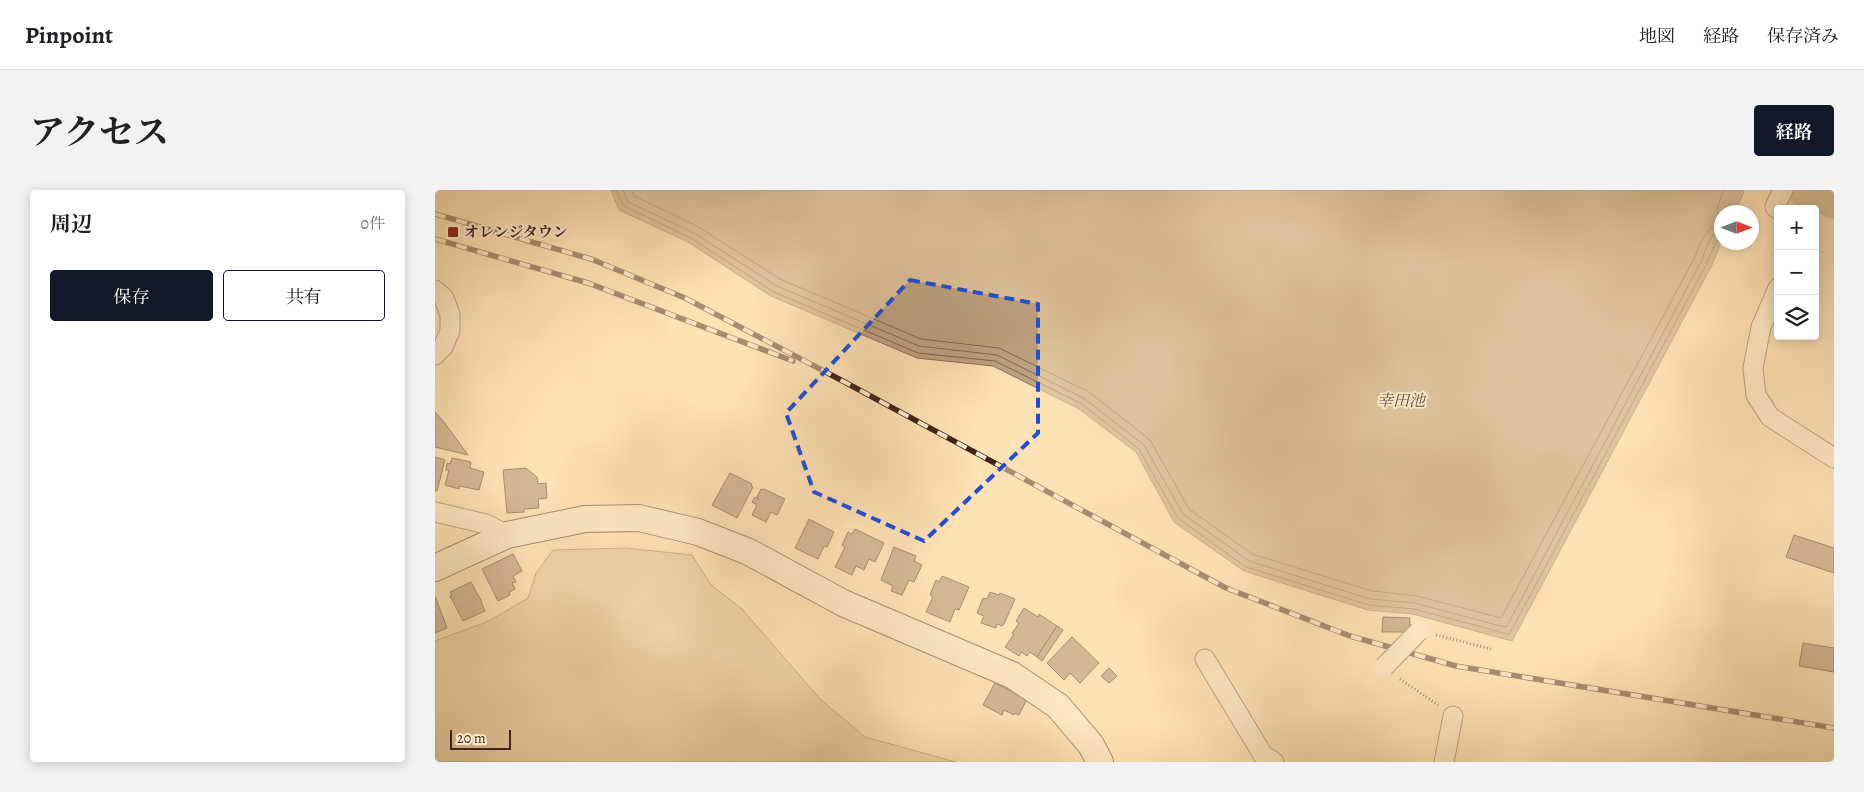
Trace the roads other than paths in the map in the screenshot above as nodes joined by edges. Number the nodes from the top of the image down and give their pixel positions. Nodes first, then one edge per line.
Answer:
1 (1783, 190) edge
2 (1776, 205) edge
3 (435, 290) edge
4 (1775, 295) edge
5 (435, 355) edge
6 (1834, 458) edge
7 (435, 512) edge
8 (507, 535) junction
9 (435, 568) edge
10 (1419, 631) road end
11 (1205, 659) dead end
12 (1384, 667) road end
13 (1453, 716) road end
14 (1100, 762) edge
15 (1274, 762) edge
16 (1444, 762) edge

1 - 2 street
3 - 5 street
4 - 6 street
7 - 8 street
8 - 9 street
8 - 14 street
10 - 12 street, bridge
11 - 15 street
13 - 16 street

